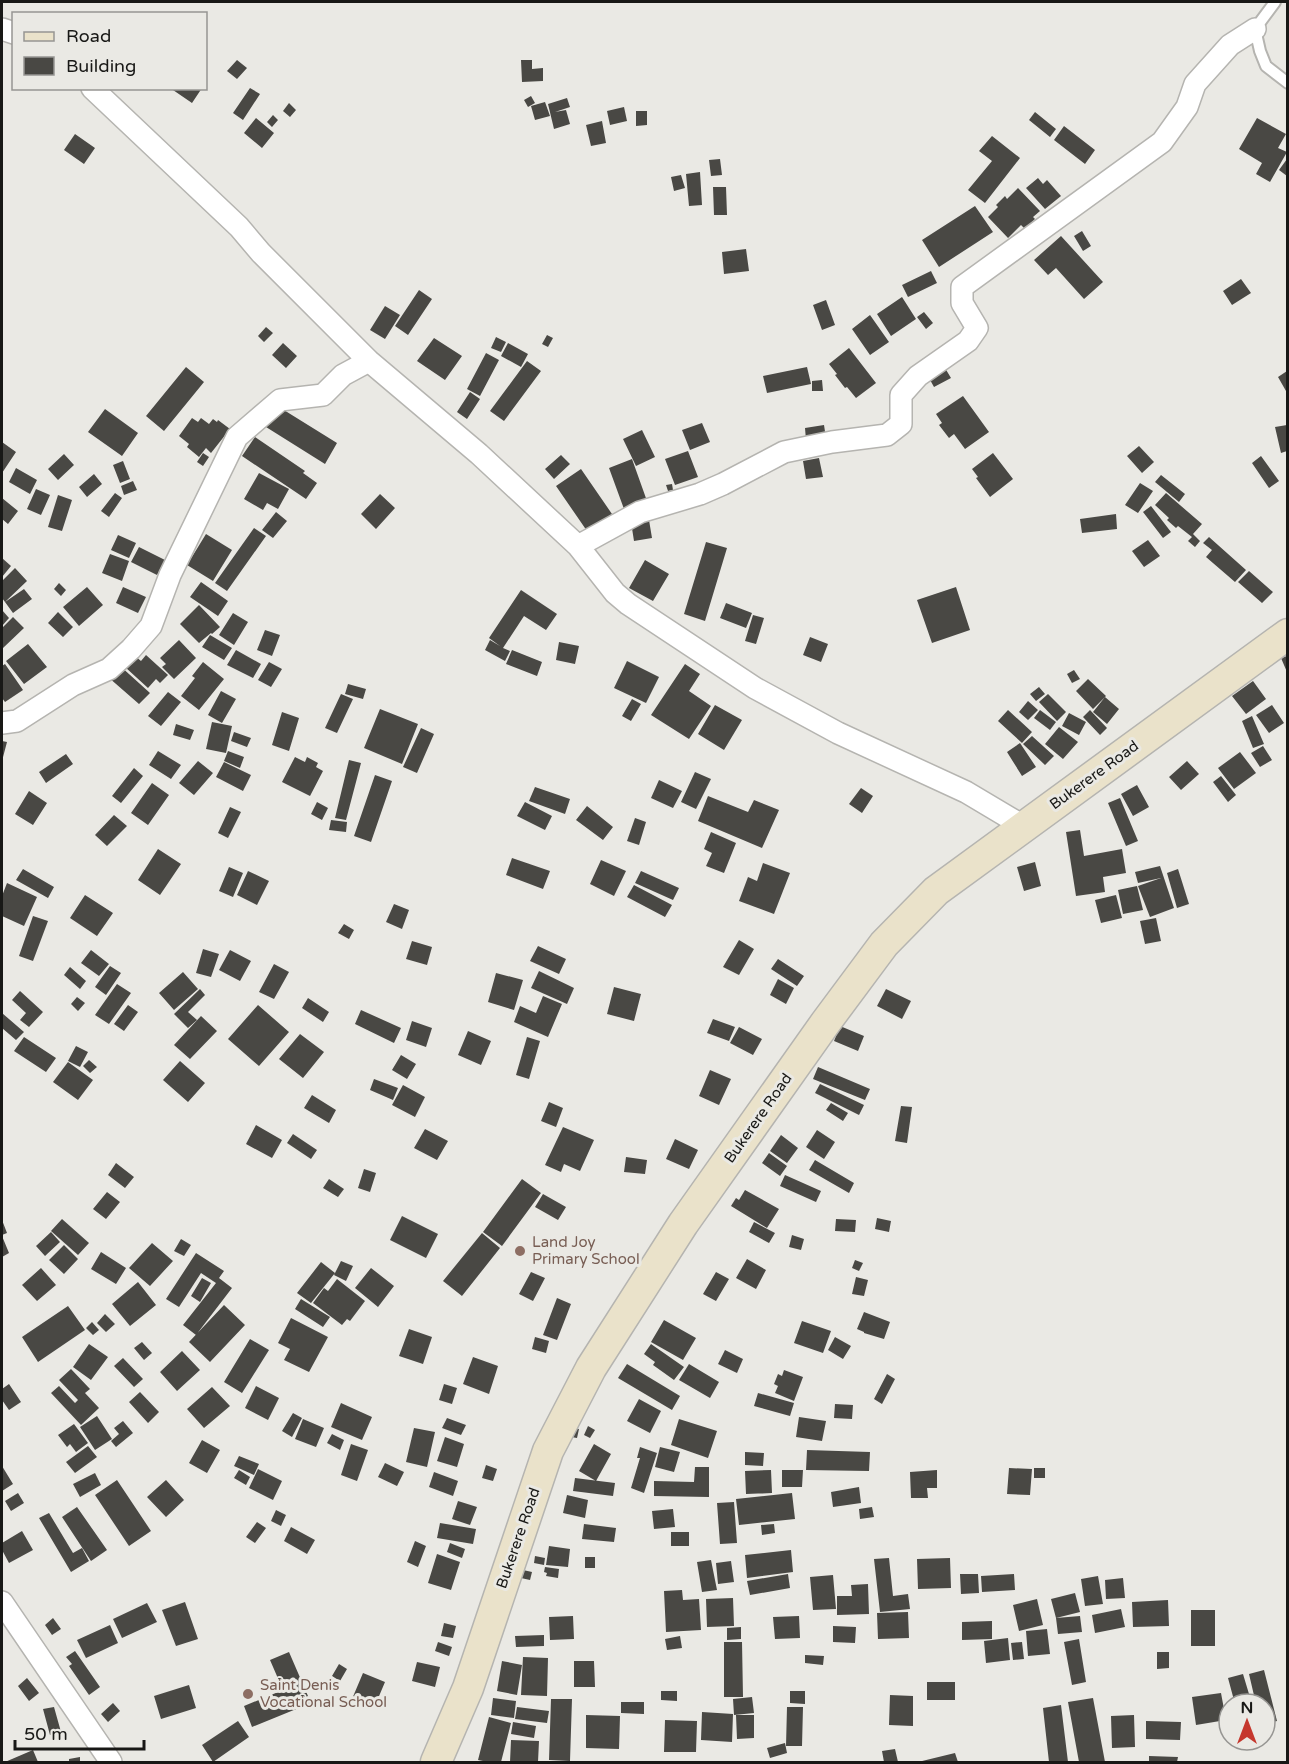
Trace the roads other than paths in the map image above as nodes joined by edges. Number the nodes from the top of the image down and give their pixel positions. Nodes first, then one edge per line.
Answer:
1 (1275, 2) edge
2 (1255, 29) junction
3 (1287, 83) edge
4 (94, 90) edge
5 (369, 361) junction
6 (578, 546) junction
7 (1287, 634) edge
8 (2, 723) edge
9 (1023, 826) junction
10 (2, 1602) edge
11 (111, 1762) edge
12 (436, 1762) edge

1 - 2 lane
2 - 3 lane
2 - 6 street
4 - 5 street
5 - 6 street
5 - 8 street
6 - 9 street
7 - 9 street, Bukerere Road
9 - 12 street, Bukerere Road
10 - 11 street

